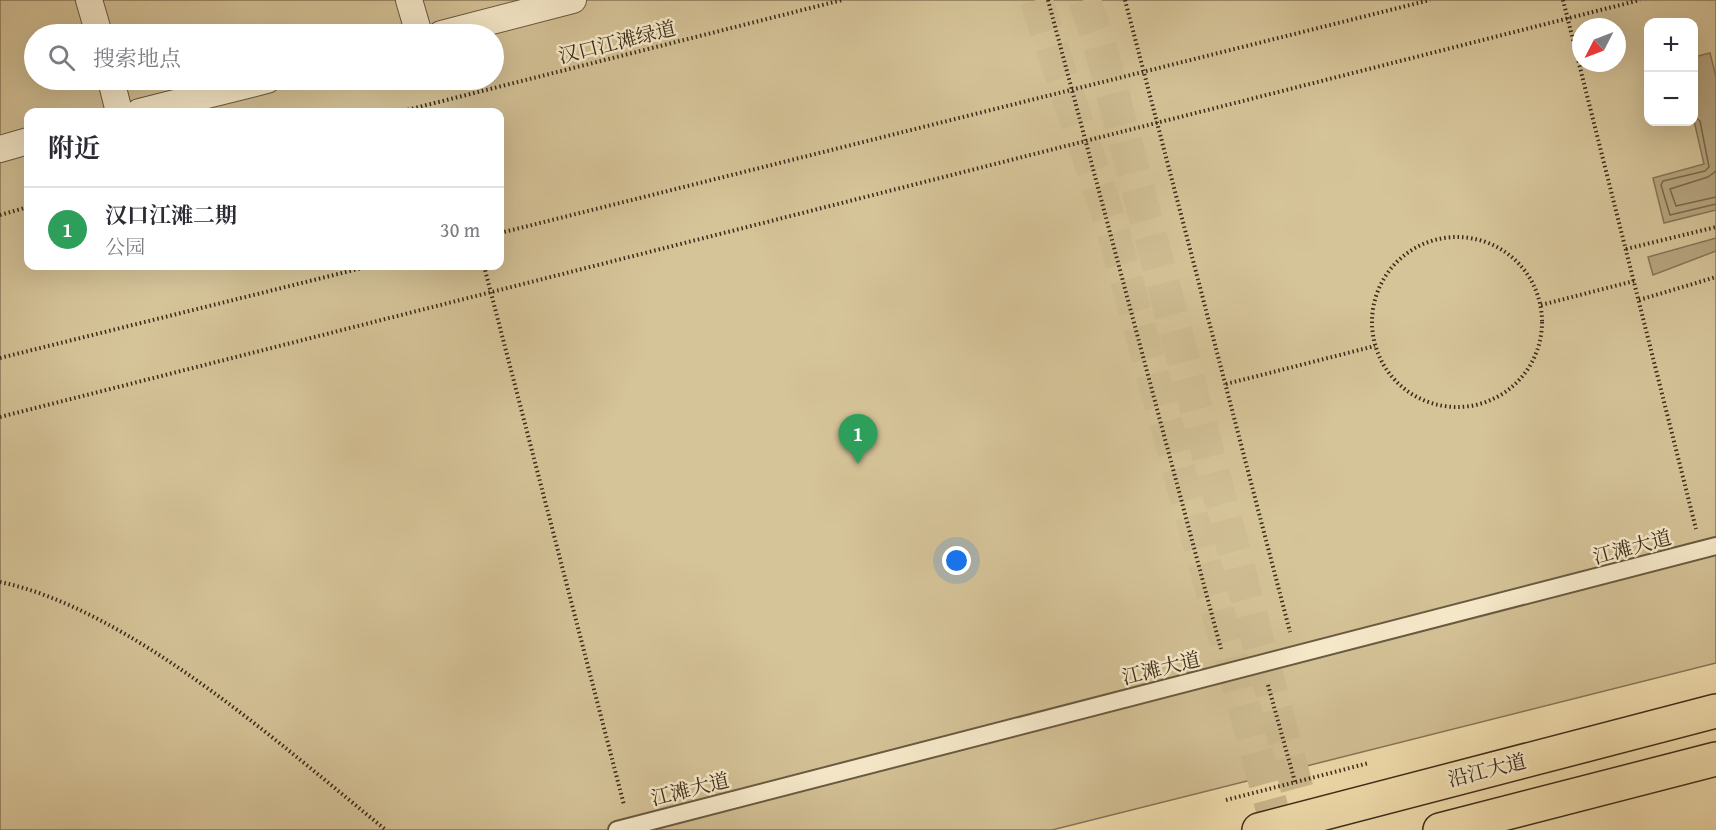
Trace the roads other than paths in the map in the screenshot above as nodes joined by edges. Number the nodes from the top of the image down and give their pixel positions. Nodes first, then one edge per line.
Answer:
1 (89, 0) edge
2 (409, 0) edge
3 (573, 0) edge
4 (96, 24) edge
5 (415, 24) edge
6 (480, 24) edge
7 (114, 90) edge
8 (227, 90) edge
9 (118, 108) edge
10 (155, 108) edge
11 (24, 142) edge
12 (0, 149) edge
13 (1708, 548) edge
14 (1716, 711) edge
15 (1716, 759) edge
16 (1322, 822) edge
17 (1280, 827) edge
18 (623, 828) edge
19 (1440, 830) edge

1 - 4 street
2 - 5 street
3 - 6 street
7 - 9 street
8 - 10 street
11 - 12 street
13 - 18 lane, 江滩大道
14 - 16 main road, 沿江大道
15 - 19 main road
16 - 17 main road, 沿江大道

